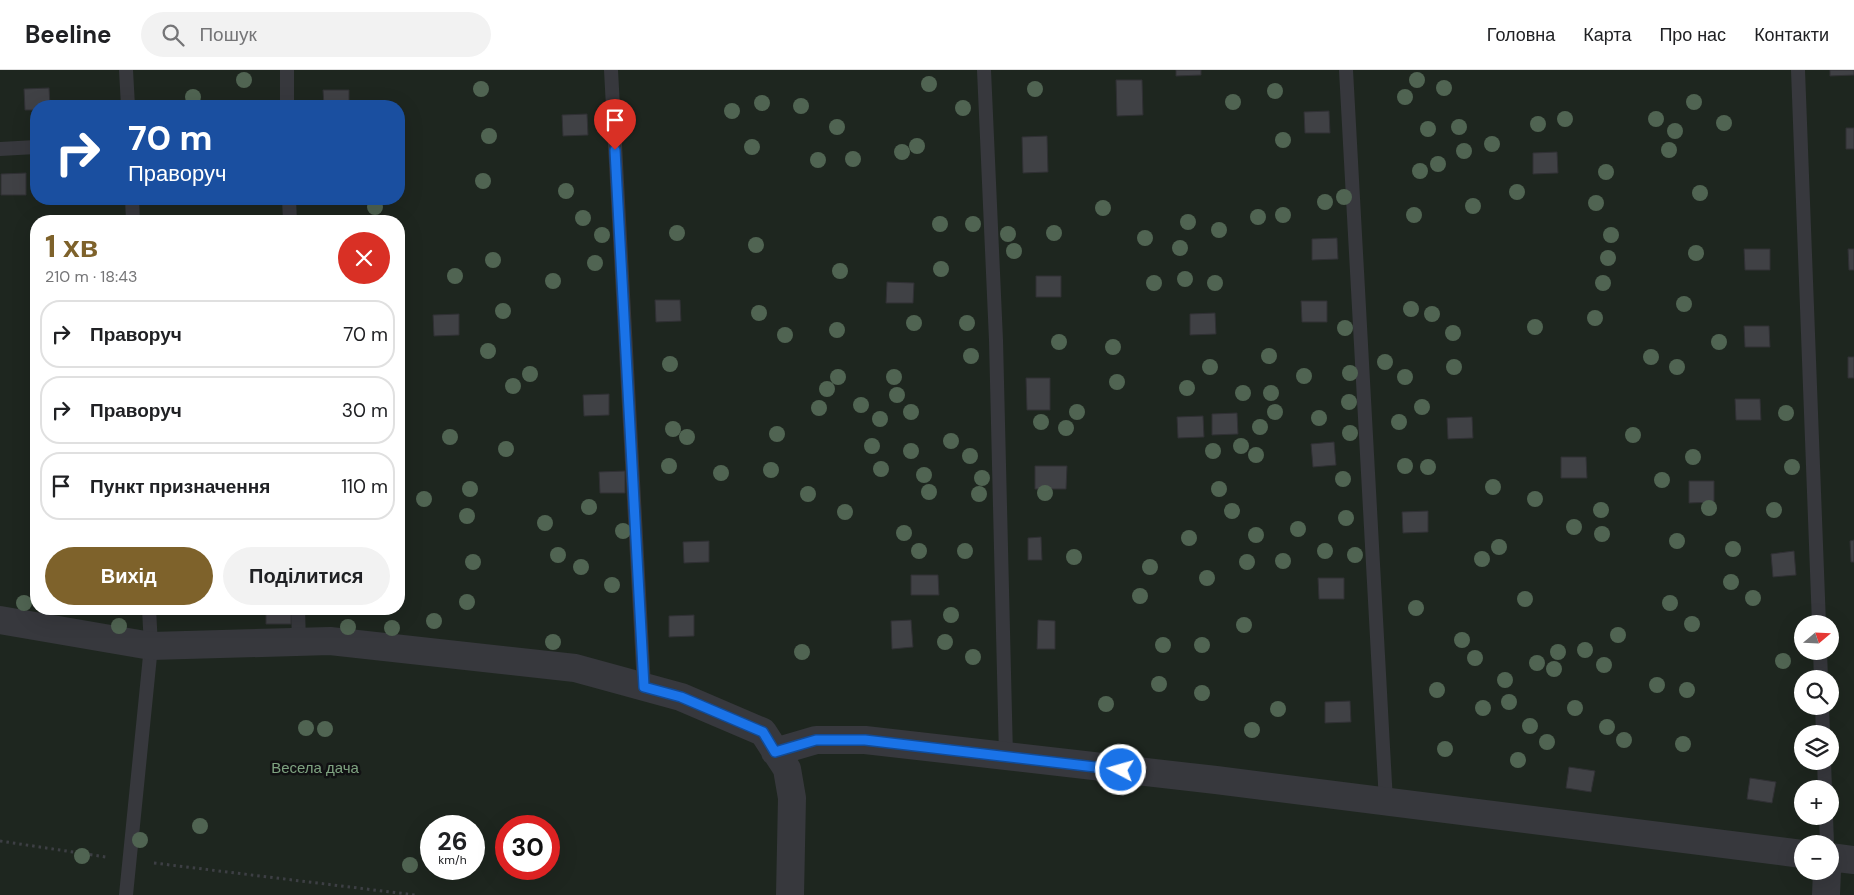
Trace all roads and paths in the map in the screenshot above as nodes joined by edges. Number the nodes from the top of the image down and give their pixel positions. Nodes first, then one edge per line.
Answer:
1 (126, 70) edge
2 (287, 70) edge
3 (611, 70) edge
4 (984, 70) edge
5 (1346, 70) edge
6 (1798, 70) edge
7 (128, 100) edge
8 (288, 100) edge
9 (30, 146) edge
10 (0, 149) edge
11 (149, 615) edge
12 (298, 615) edge
13 (1819, 615) edge
14 (0, 620) edge
15 (299, 642) junction
16 (151, 646) junction
17 (644, 687) junction
18 (775, 752) junction
19 (1006, 756) junction
20 (1386, 802) junction
21 (0, 842) edge
22 (1794, 853) edge
23 (1839, 858) edge
24 (129, 860) junction
25 (1854, 860) edge
26 (1827, 880) edge
27 (126, 895) edge
28 (414, 895) edge
29 (790, 895) edge
30 (1826, 895) edge

1 - 7 lane
2 - 8 lane
3 - 17 lane
4 - 19 lane
5 - 20 lane
6 - 13 lane
9 - 10 lane
11 - 16 lane
12 - 15 lane
14 - 16 street
15 - 16 street
15 - 17 street
16 - 24 lane
17 - 18 street
18 - 19 street
18 - 29 street
19 - 20 street
20 - 22 street
21 - 24 path
23 - 25 street
24 - 27 lane
24 - 28 path
26 - 30 street

